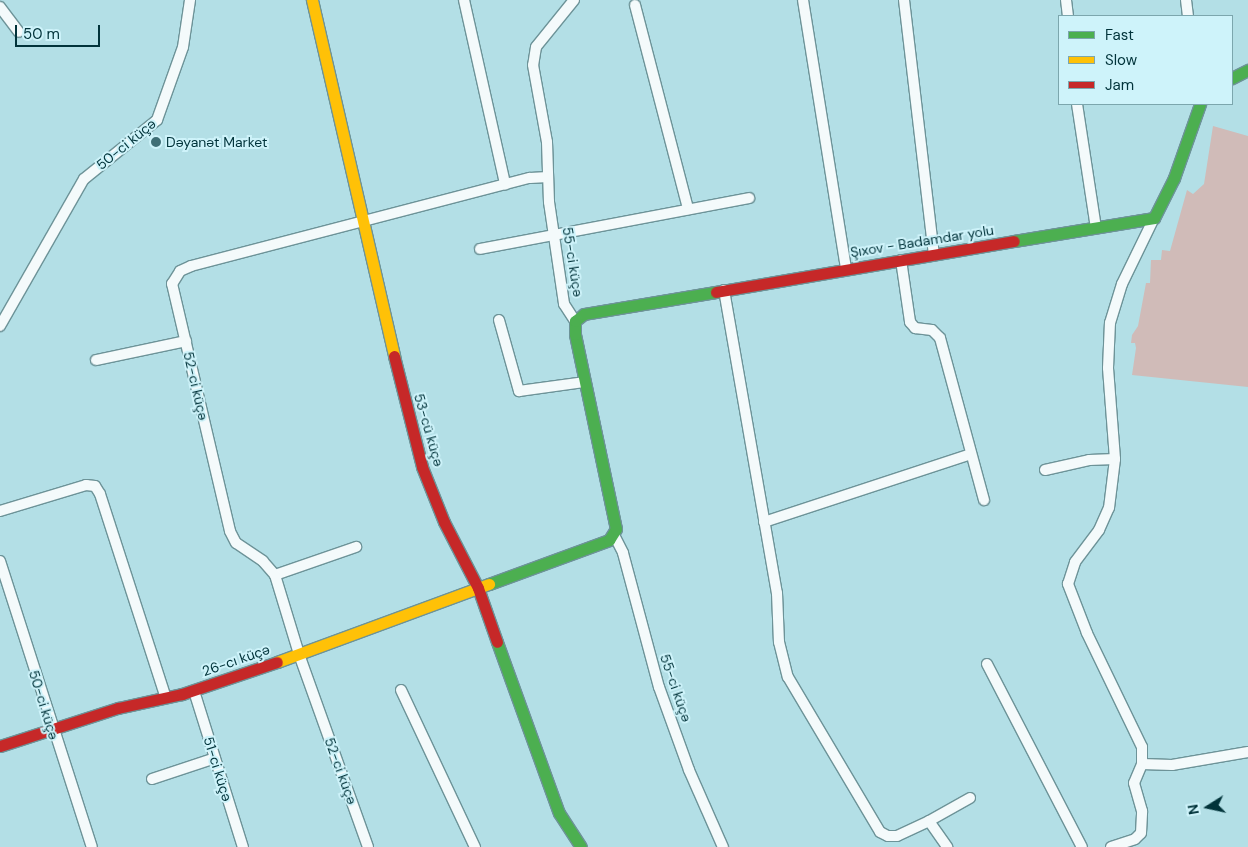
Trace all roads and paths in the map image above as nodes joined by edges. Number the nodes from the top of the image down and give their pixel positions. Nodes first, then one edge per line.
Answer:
1 (190, 0) edge
2 (312, 0) edge
3 (464, 0) edge
4 (574, 0) edge
5 (803, 0) edge
6 (904, 0) edge
7 (1066, 0) edge
8 (1186, 0) edge
9 (635, 4) dead end
10 (0, 7) edge
11 (1068, 15) edge
12 (1188, 15) edge
13 (19, 32) dead end
14 (1248, 70) edge
15 (1233, 78) edge
16 (1077, 105) edge
17 (1200, 105) edge
18 (548, 177) junction
19 (505, 184) junction
20 (749, 198) dead end
21 (688, 209) junction
22 (1154, 218) junction
23 (361, 221) junction
24 (1096, 228) junction
25 (553, 235) junction
26 (480, 249) dead end
27 (934, 255) junction
28 (901, 260) junction
29 (846, 268) junction
30 (724, 290) junction
31 (499, 320) dead end
32 (575, 321) junction
33 (0, 326) edge
34 (186, 341) junction
35 (96, 360) dead end
36 (585, 382) junction
37 (971, 454) junction
38 (1115, 459) junction
39 (1045, 470) dead end
40 (984, 500) dead end
41 (0, 511) edge
42 (764, 522) junction
43 (614, 535) junction
44 (356, 547) dead end
45 (0, 562) edge
46 (275, 576) junction
47 (478, 588) junction
48 (299, 654) junction
49 (987, 664) dead end
50 (401, 690) dead end
51 (194, 691) junction
52 (166, 698) junction
53 (52, 731) junction
54 (0, 746) edge
55 (1248, 752) edge
56 (215, 758) junction
57 (1142, 764) junction
58 (152, 779) dead end
59 (970, 798) dead end
60 (929, 821) junction
61 (92, 847) edge
62 (243, 847) edge
63 (368, 847) edge
64 (476, 847) edge
65 (581, 847) edge
66 (723, 847) edge
67 (947, 847) edge
68 (1082, 847) edge
69 (1111, 847) edge

1 - 33 street, 50-ci küçə
2 - 23 street, 53-cü küçə
3 - 19 street
4 - 18 street, 55-ci küçə
5 - 29 street
6 - 27 street
7 - 11 street
8 - 12 street
9 - 21 street
10 - 13 street
14 - 15 street
16 - 24 street
17 - 22 street
18 - 19 street, 52-ci küçə
18 - 25 street, 55-ci küçə
19 - 23 street, 52-ci küçə
20 - 21 street
21 - 25 street
22 - 24 street, Şıxov - Badamdar yolu
22 - 38 street
23 - 34 street, 52-ci küçə
23 - 47 street, 53-cü küçə
24 - 27 street, Şıxov - Badamdar yolu
25 - 26 street
25 - 32 street, 55-ci küçə
27 - 28 street, Şıxov - Badamdar yolu
28 - 29 street, Şıxov - Badamdar yolu
28 - 37 street
29 - 30 street, Şıxov - Badamdar yolu
30 - 32 street, Şıxov - Badamdar yolu
30 - 42 street
31 - 36 street
32 - 36 street, 55-ci küçə
34 - 35 street
34 - 46 street, 52-ci küçə
36 - 43 street, 55-ci küçə
37 - 40 street
37 - 42 street
38 - 39 street
38 - 57 street
41 - 52 street
42 - 60 street
43 - 47 street
43 - 66 street, 55-ci küçə
44 - 46 street
45 - 53 street, 50-ci küçə
46 - 48 street, 52-ci küçə
47 - 48 street, 26-cı küçə
47 - 65 street, 53-cü küçə
48 - 51 street, 26-cı küçə
48 - 63 street, 52-ci küçə
49 - 68 street
50 - 64 street
51 - 52 street, 26-cı küçə
51 - 56 street, 51-ci küçə
52 - 53 street, 26-cı küçə
53 - 54 street, 26-cı küçə
53 - 61 street, 50-ci küçə
55 - 57 street
56 - 58 street
56 - 62 street, 51-ci küçə
57 - 69 street
59 - 60 street
60 - 67 street

